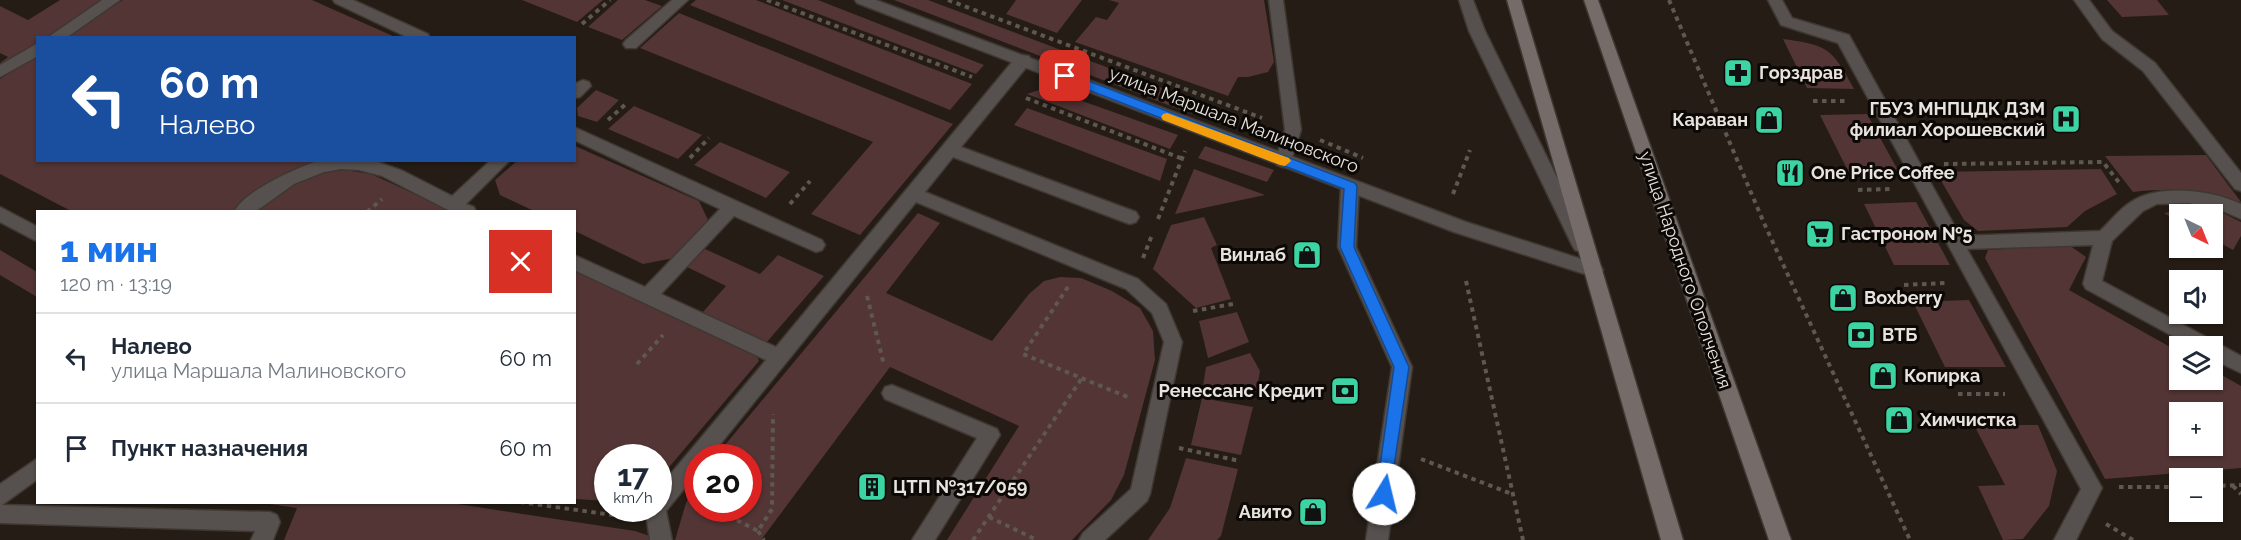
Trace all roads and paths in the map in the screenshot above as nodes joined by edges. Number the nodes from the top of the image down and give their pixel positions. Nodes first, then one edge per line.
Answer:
1 (112, 0) edge
2 (340, 0) edge
3 (610, 0) edge
4 (862, 0) edge
5 (948, 0) edge
6 (1276, 0) edge
7 (1466, 0) edge
8 (1514, 0) edge
9 (1591, 0) edge
10 (1670, 0) edge
11 (1775, 0) edge
12 (2081, 0) edge
13 (672, 2) edge
14 (582, 24) dead end
15 (57, 36) edge
16 (419, 36) edge
17 (631, 44) dead end
18 (36, 49) edge
19 (1023, 60) junction
20 (0, 72) edge
21 (1190, 126) junction
22 (1293, 130) junction
23 (576, 134) edge
24 (950, 149) junction
25 (1470, 150) dead end
26 (1368, 160) dead end
27 (1283, 161) junction
28 (349, 162) edge
29 (349, 162) edge
30 (500, 162) edge
31 (1913, 164) junction
32 (2241, 185) edge
33 (1350, 186) junction
34 (1443, 190) dead end
35 (913, 194) junction
36 (2137, 206) junction
37 (732, 207) junction
38 (461, 208) edge
39 (245, 210) edge
40 (2241, 212) edge
41 (0, 214) edge
42 (1130, 217) dead end
43 (1157, 223) dead end
44 (1153, 233) dead end
45 (36, 234) edge
46 (2104, 238) junction
47 (1957, 243) junction
48 (816, 245) dead end
49 (858, 261) junction
50 (576, 262) edge
51 (1084, 264) junction
52 (1594, 270) junction
53 (1466, 281) dead end
54 (1977, 282) junction
55 (1132, 284) junction
56 (1904, 285) dead end
57 (649, 295) junction
58 (1233, 304) dead end
59 (684, 312) junction
60 (1190, 312) dead end
61 (2188, 336) edge
62 (2223, 356) edge
63 (775, 361) junction
64 (638, 364) dead end
65 (2241, 365) edge
66 (1082, 378) junction
67 (892, 393) joint
68 (1958, 394) dead end
69 (2039, 394) junction
70 (1158, 410) junction
71 (1179, 448) dead end
72 (1391, 448) junction
73 (1240, 461) dead end
74 (36, 469) edge
75 (2241, 485) edge
76 (2169, 486) edge
77 (2223, 486) edge
78 (2233, 486) junction
79 (672, 488) edge
80 (2092, 488) junction
81 (1513, 494) junction
82 (2241, 494) edge
83 (0, 496) edge
84 (534, 504) edge
85 (594, 512) edge
86 (0, 514) edge
87 (989, 517) junction
88 (658, 522) edge
89 (740, 522) edge
90 (758, 531) junction
91 (262, 540) edge
92 (661, 540) edge
93 (764, 540) edge
94 (923, 540) edge
95 (973, 540) edge
96 (1038, 540) edge
97 (1090, 540) edge
98 (1377, 540) edge
99 (1523, 540) edge
100 (1672, 540) edge
101 (1780, 540) edge
102 (1910, 540) edge
103 (2065, 540) edge

1 - 15 street
2 - 16 street
3 - 14 path
4 - 19 street, улица Маршала Малиновского
5 - 22 path
6 - 22 street
7 - 52 street
8 - 52 main road
9 - 101 main road, улица Народного Ополчения
10 - 102 path
11 - 31 street
12 - 32 street
13 - 17 street
18 - 20 street
19 - 21 street, улица Маршала Малиновского
19 - 24 street
21 - 27 street, улица Маршала Малиновского
21 - 43 path
22 - 26 path
22 - 27 street
23 - 37 street
24 - 35 street
24 - 42 street
25 - 34 path
27 - 33 street, улица Маршала Малиновского
28 - 39 street
29 - 38 street
30 - 38 street
31 - 36 path
31 - 47 street
33 - 52 street, улица Маршала Малиновского
33 - 72 street
35 - 49 street
35 - 51 street
36 - 40 street
36 - 46 street
37 - 48 street
37 - 57 street
41 - 45 street
44 - 55 path
46 - 47 street
46 - 61 street
47 - 54 street
49 - 63 street
49 - 67 path
50 - 57 street
51 - 55 street
51 - 66 path
52 - 100 main road
53 - 81 path
54 - 56 path
54 - 69 street
55 - 70 street
57 - 59 street
58 - 60 path
59 - 63 street
59 - 64 path
62 - 65 street
63 - 79 street
63 - 90 path
66 - 70 path
66 - 87 path
67 - 94 street
68 - 69 path
69 - 80 street
70 - 97 street
71 - 73 path
72 - 81 path
72 - 98 street
74 - 83 street
75 - 78 path
76 - 80 path
77 - 78 path
78 - 82 path
80 - 103 street
81 - 99 path
84 - 85 path
86 - 91 street
87 - 95 path
87 - 96 path
88 - 92 street
89 - 90 path
90 - 93 path

